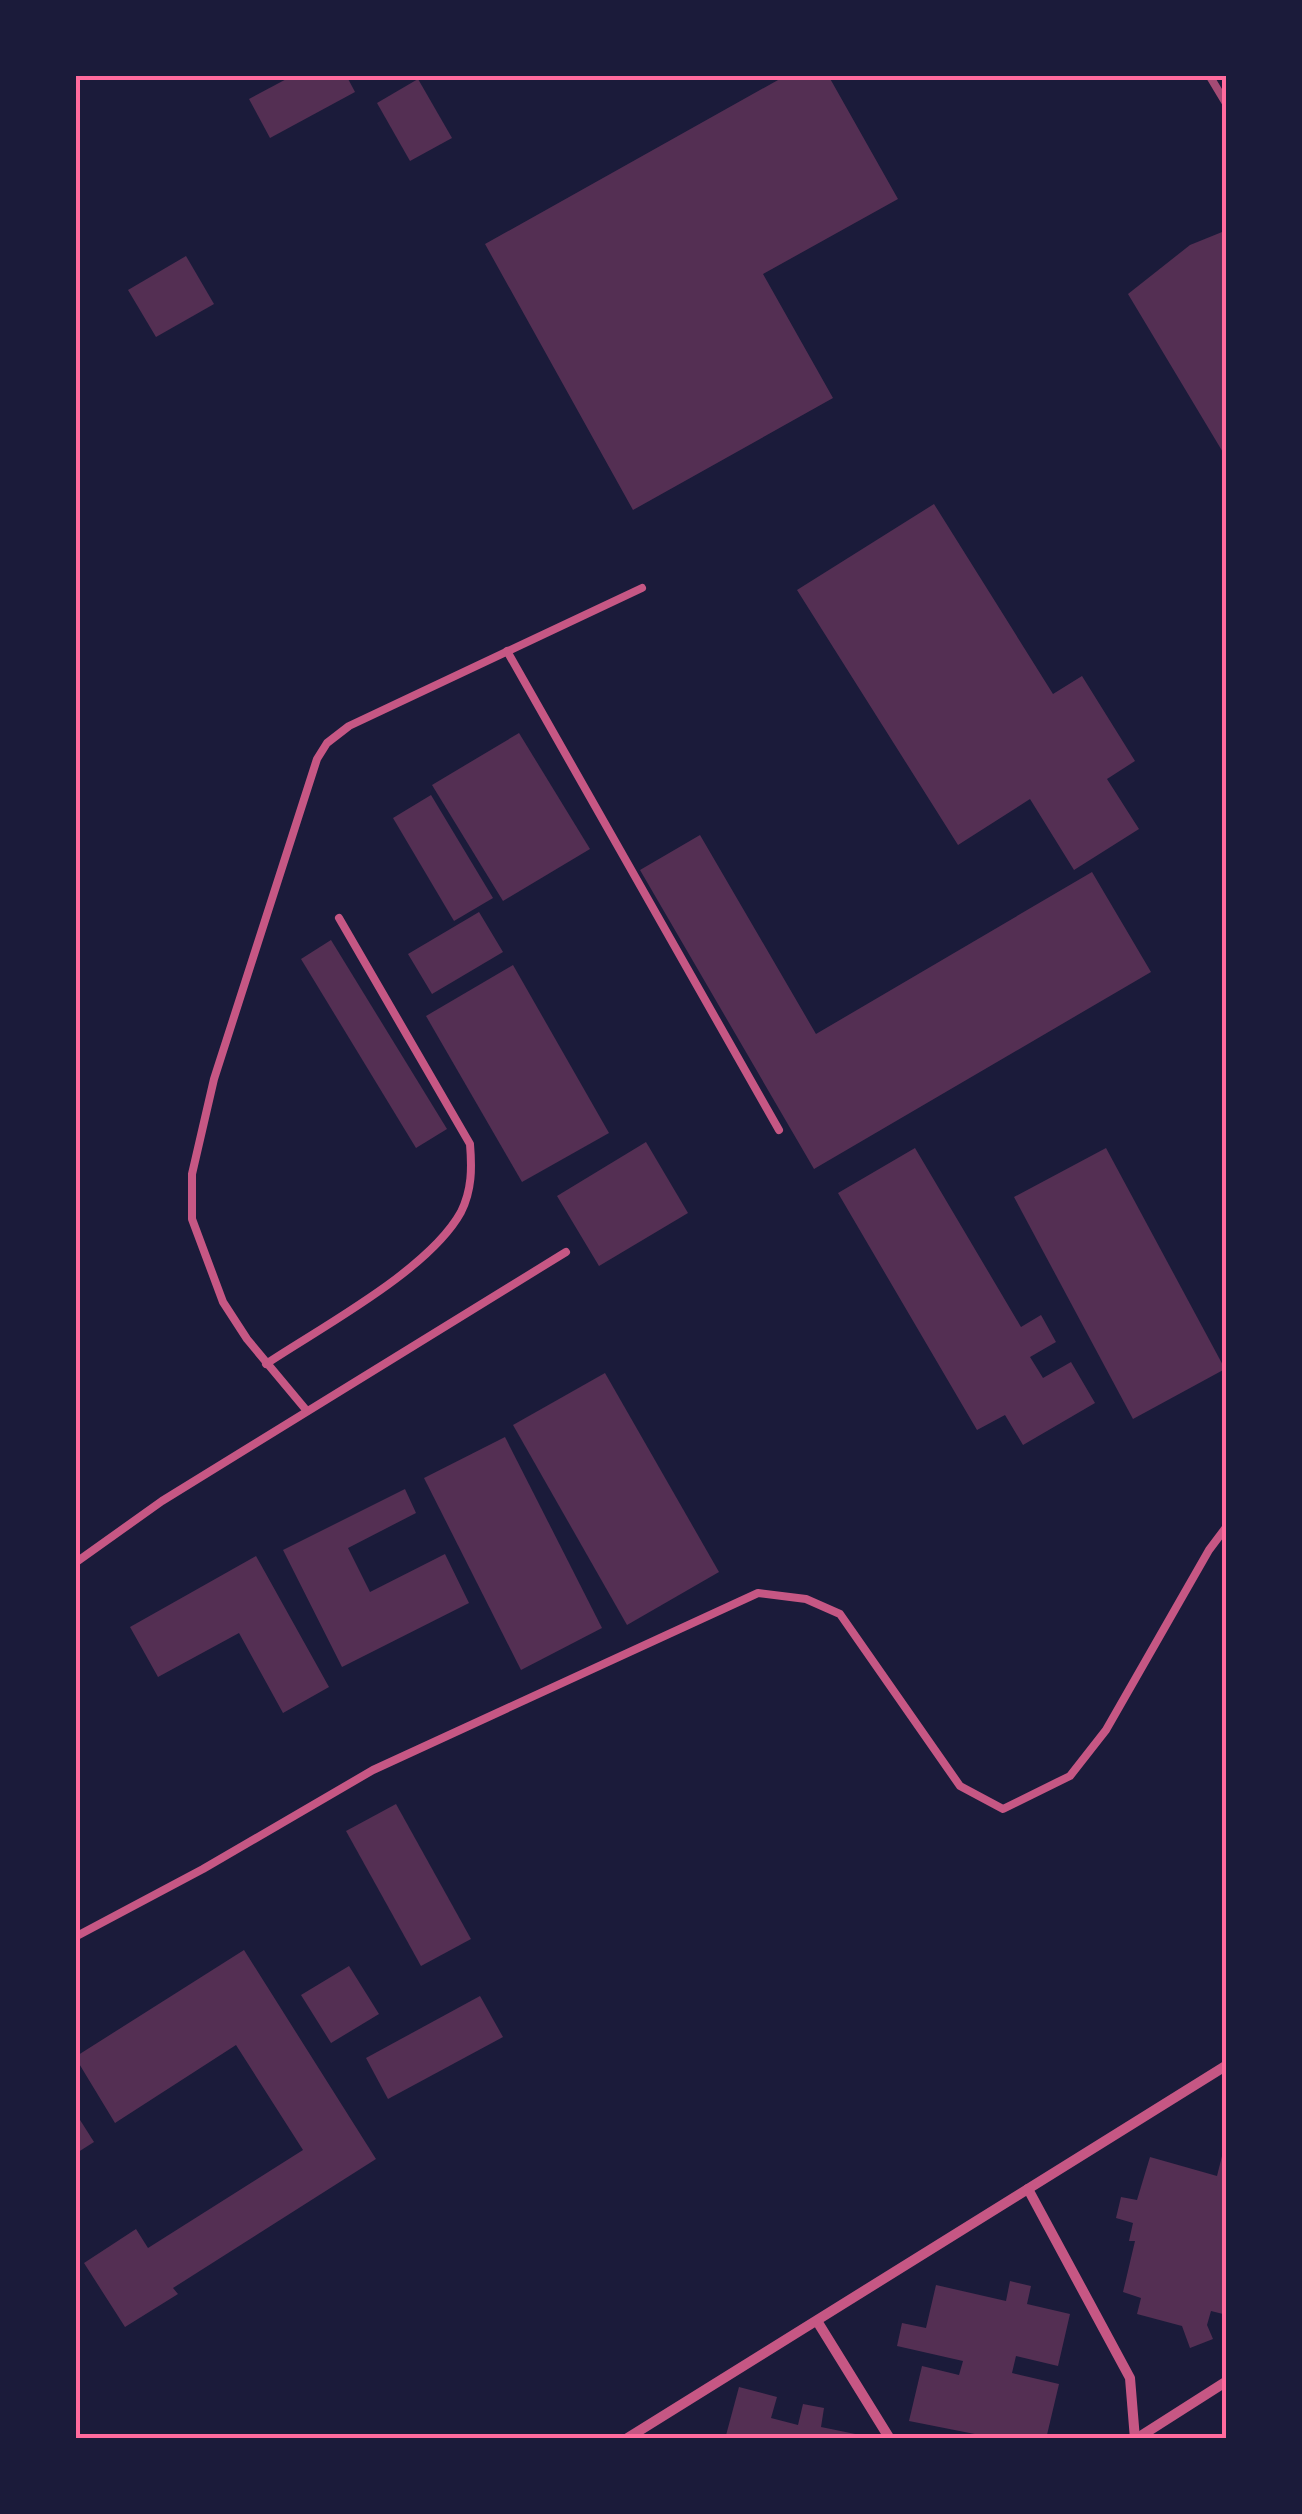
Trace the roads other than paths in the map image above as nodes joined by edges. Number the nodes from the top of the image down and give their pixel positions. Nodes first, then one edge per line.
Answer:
1 (642, 588) dead end
2 (506, 651) junction
3 (339, 918) dead end
4 (778, 1130) dead end
5 (566, 1252) dead end
6 (266, 1364) junction
7 (307, 1411) junction
8 (1227, 1526) edge
9 (75, 1563) edge
10 (75, 1937) edge
11 (1227, 2065) edge
12 (1028, 2189) junction
13 (817, 2321) junction
14 (1227, 2380) edge
15 (626, 2439) edge
16 (890, 2439) edge
17 (1135, 2439) edge

1 - 2 lane
2 - 4 lane
2 - 6 lane
3 - 6 lane
5 - 7 lane
6 - 7 lane
7 - 9 lane
8 - 10 lane
11 - 12 street
12 - 13 street
12 - 17 street
13 - 15 street
13 - 16 street
14 - 17 street

